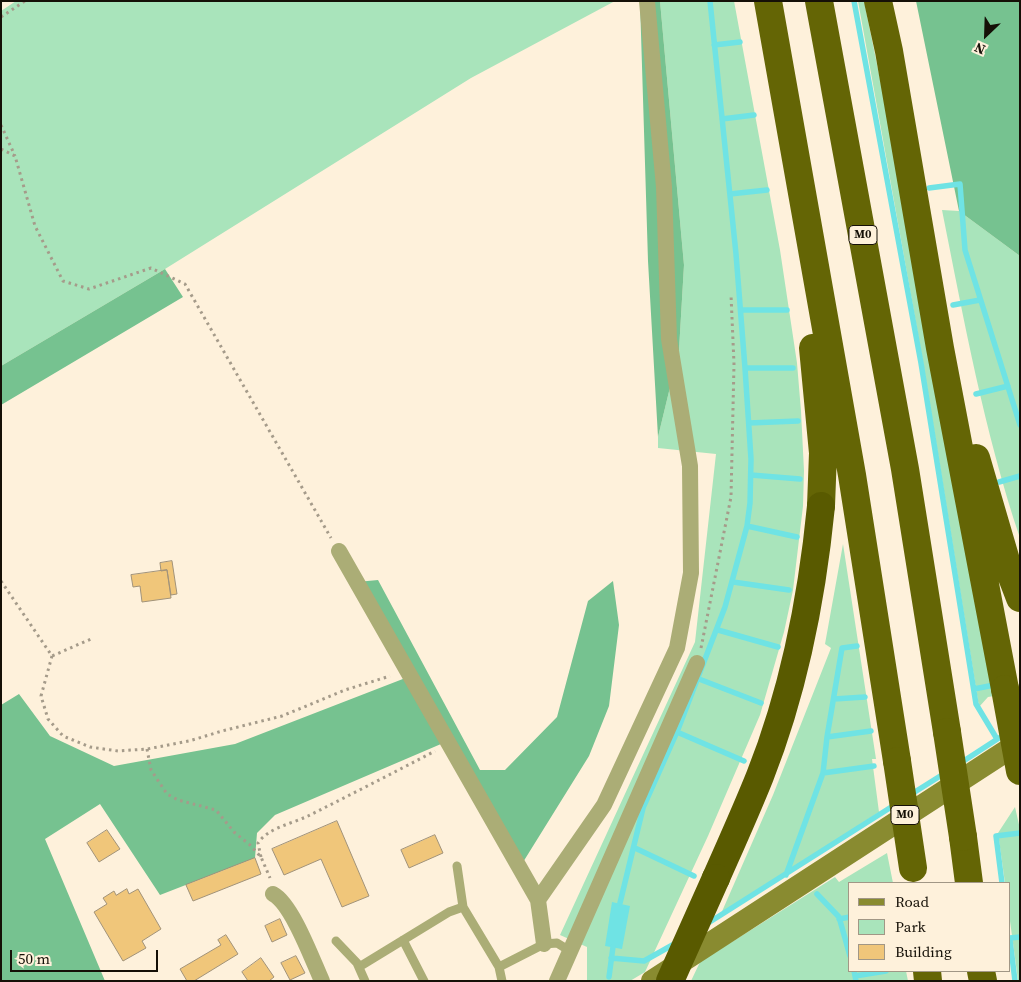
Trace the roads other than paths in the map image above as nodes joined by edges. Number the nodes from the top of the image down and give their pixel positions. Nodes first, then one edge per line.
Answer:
1 (647, 1) edge
2 (768, 1) edge
3 (819, 1) edge
4 (878, 1) edge
5 (798, 169) junction
6 (940, 348) junction
7 (339, 551) road end
8 (1020, 598) edge
9 (697, 663) road end
10 (1020, 742) edge
11 (1020, 771) edge
12 (457, 866) dead end
13 (914, 876) edge
14 (969, 882) edge
15 (275, 895) road end
16 (538, 900) junction
17 (463, 907) junction
18 (403, 940) junction
19 (336, 941) dead end
20 (544, 944) junction
21 (570, 951) junction
22 (499, 966) junction
23 (359, 967) junction
24 (322, 981) edge
25 (365, 981) edge
26 (424, 981) edge
27 (502, 981) edge
28 (557, 981) edge
29 (652, 981) edge
30 (670, 981) edge

1 - 16 street
2 - 5 highway, M0
3 - 14 highway, M0, bridge
4 - 6 highway
5 - 13 highway, M0, bridge
5 - 30 highway, bridge
6 - 8 highway
6 - 11 highway, bridge
7 - 16 street
9 - 21 street
10 - 29 main road
12 - 17 lane
15 - 24 street
16 - 20 street
17 - 18 lane
17 - 22 lane
18 - 23 lane
18 - 26 lane
19 - 23 lane
20 - 21 lane
20 - 22 lane
21 - 28 street
22 - 27 lane
23 - 25 lane

